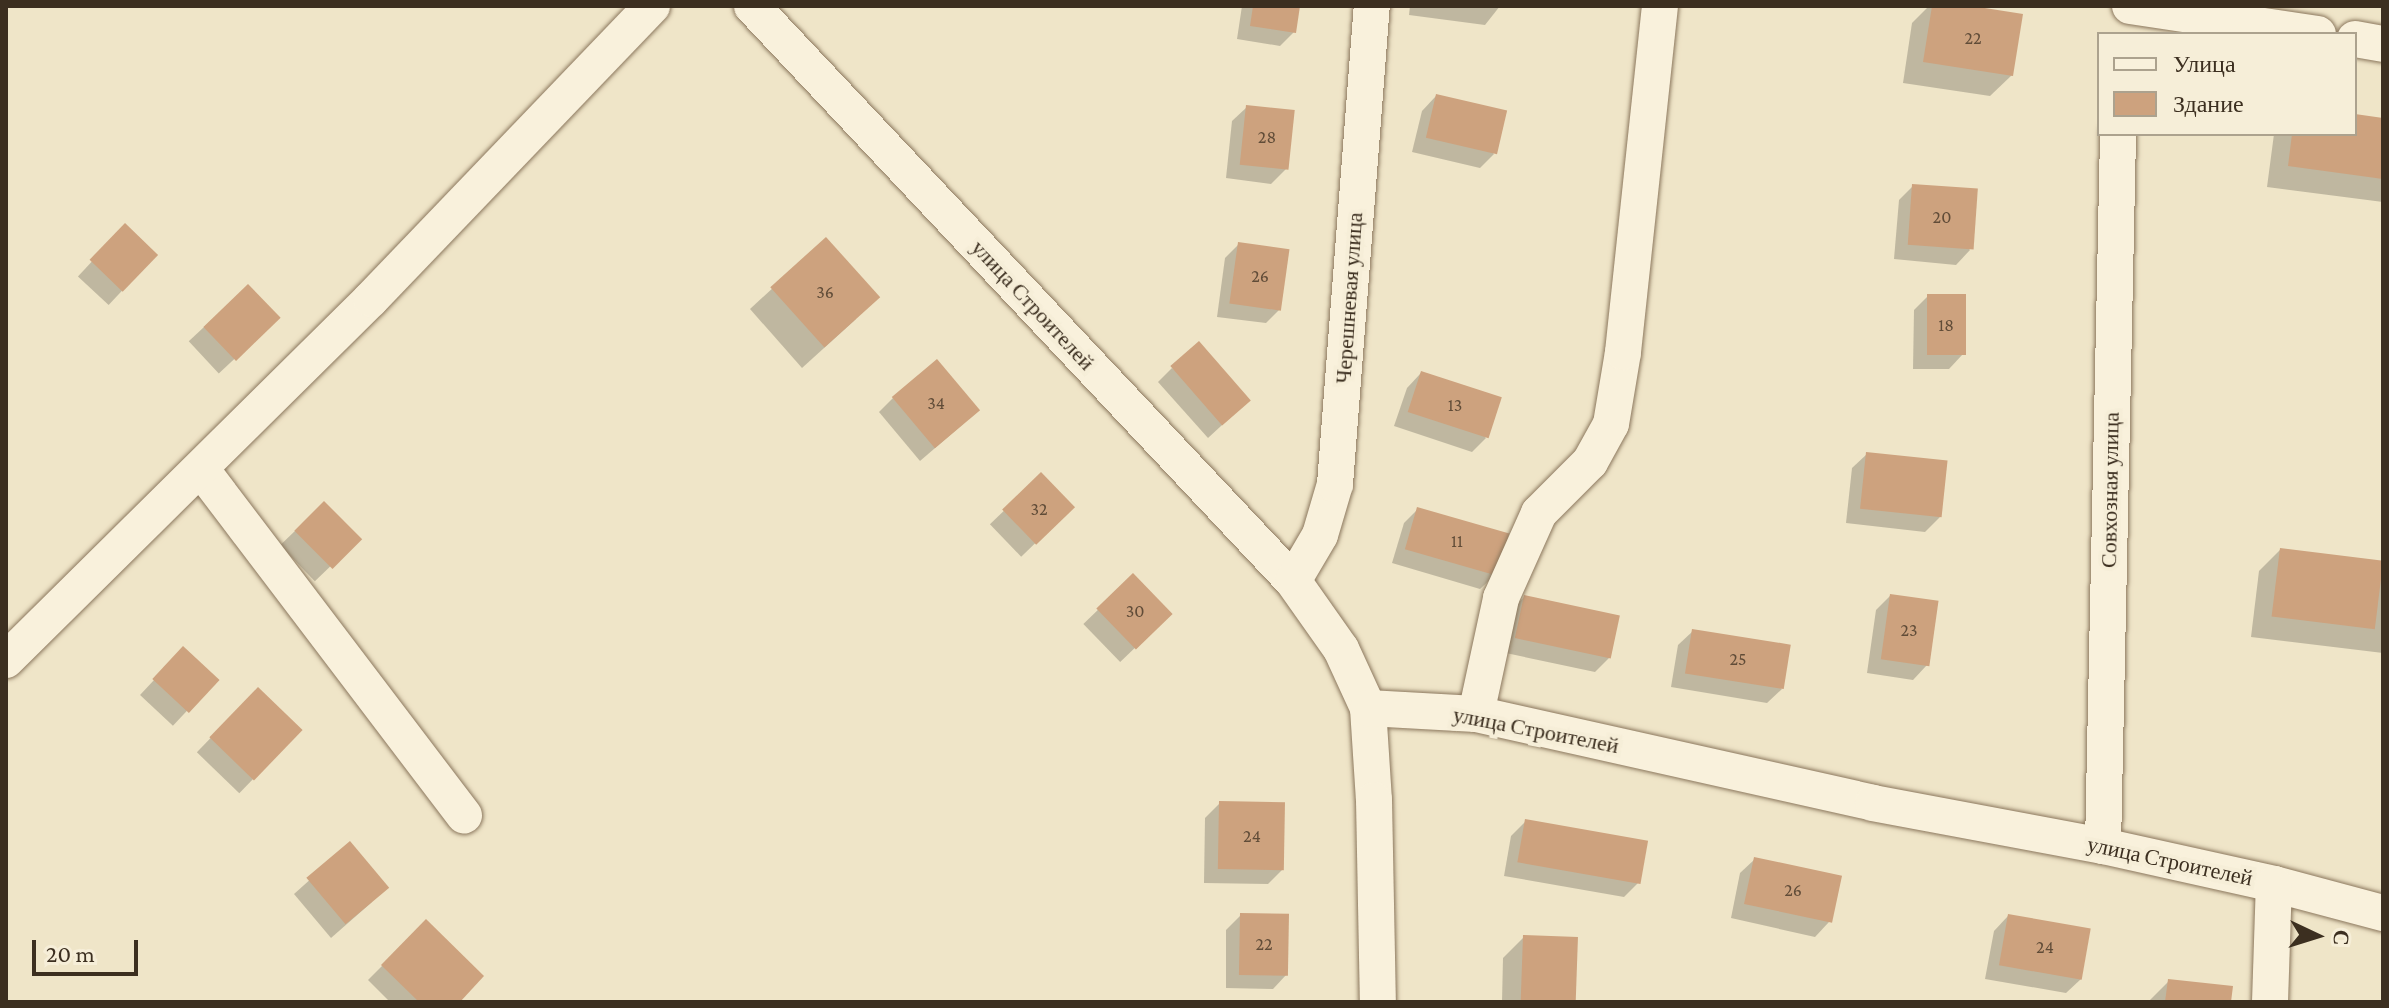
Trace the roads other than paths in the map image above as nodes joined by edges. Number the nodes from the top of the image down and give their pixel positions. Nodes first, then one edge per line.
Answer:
1 (652, 6) edge
2 (752, 6) edge
3 (1372, 6) edge
4 (1660, 6) edge
5 (2120, 6) edge
6 (2130, 6) edge
7 (2120, 32) edge
8 (2305, 32) edge
9 (2357, 39) edge
10 (2383, 44) edge
11 (2118, 136) edge
12 (201, 469) junction
13 (1293, 581) junction
14 (6, 660) edge
15 (1368, 708) junction
16 (1476, 714) junction
17 (464, 816) dead end
18 (2103, 846) junction
19 (2274, 884) junction
20 (2383, 913) edge
21 (1378, 1002) edge
22 (2270, 1002) edge

1 - 12 street
2 - 13 street, улица Строителей
3 - 13 street, Черешневая улица
4 - 16 street
5 - 7 street
6 - 8 street
9 - 10 street
11 - 18 street, Совхозная улица
12 - 14 street
12 - 17 street
13 - 15 street, улица Строителей
15 - 16 street, улица Строителей
15 - 21 street
16 - 18 street, улица Строителей
18 - 19 street, улица Строителей
19 - 20 street, улица Строителей
19 - 22 street

